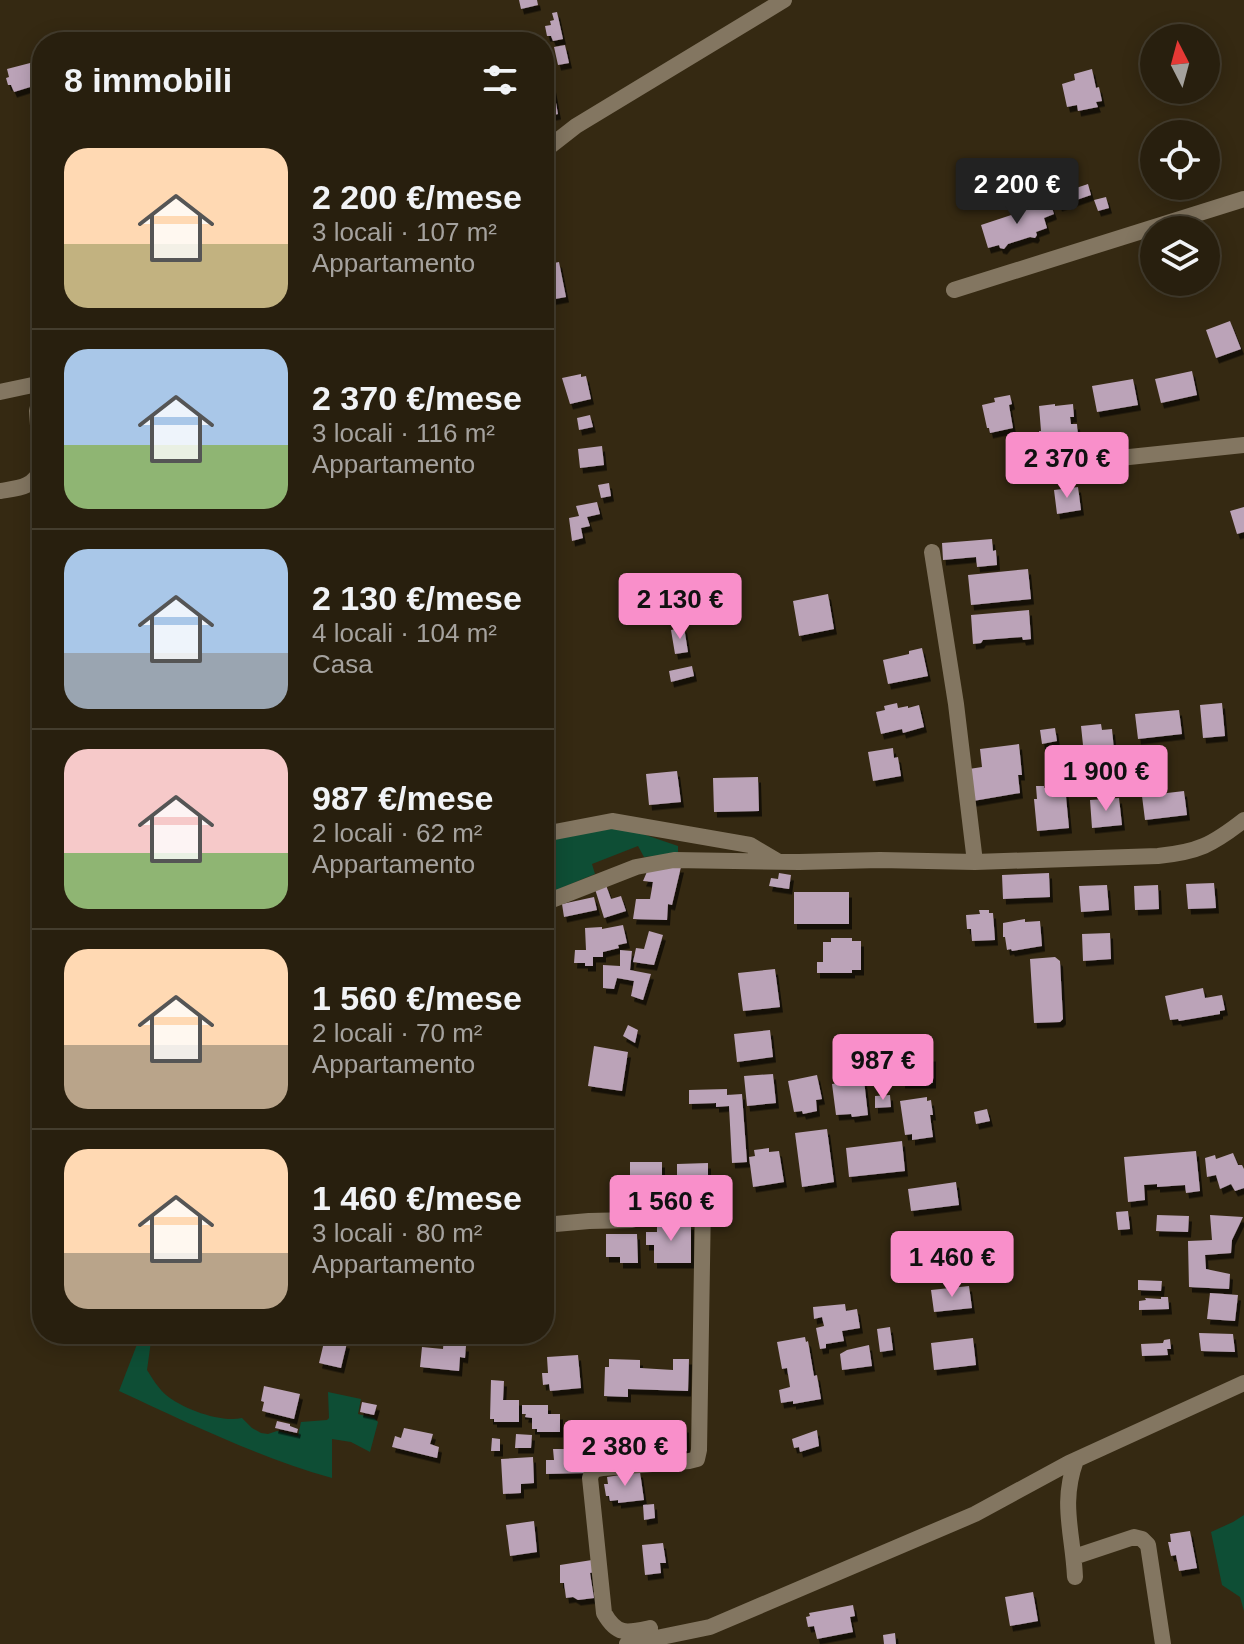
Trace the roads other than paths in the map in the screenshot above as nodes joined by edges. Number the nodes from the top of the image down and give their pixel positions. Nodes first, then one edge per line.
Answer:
1 (784, 0) edge
2 (554, 143) edge
3 (1244, 199) edge
4 (954, 290) dead end
5 (32, 387) edge
6 (0, 392) edge
7 (1244, 445) edge
8 (1034, 467) dead end
9 (32, 483) edge
10 (0, 491) edge
11 (932, 552) dead end
12 (1244, 820) edge
13 (554, 832) edge
14 (779, 862) junction
15 (975, 862) junction
16 (554, 899) edge
17 (703, 1202) dead end
18 (632, 1220) dead end
19 (554, 1224) edge
20 (1244, 1383) edge
21 (1076, 1460) junction
22 (1074, 1557) junction
23 (1075, 1577) dead end
24 (710, 1627) junction
25 (627, 1644) edge
26 (1163, 1644) edge

1 - 2 street
3 - 4 street
5 - 6 street
7 - 8 street
9 - 10 street
11 - 15 street
12 - 15 street
13 - 14 street
14 - 15 street
14 - 16 street
17 - 24 street
18 - 19 street
20 - 21 street
21 - 22 street
21 - 24 street
22 - 23 street
22 - 26 street
24 - 25 street

